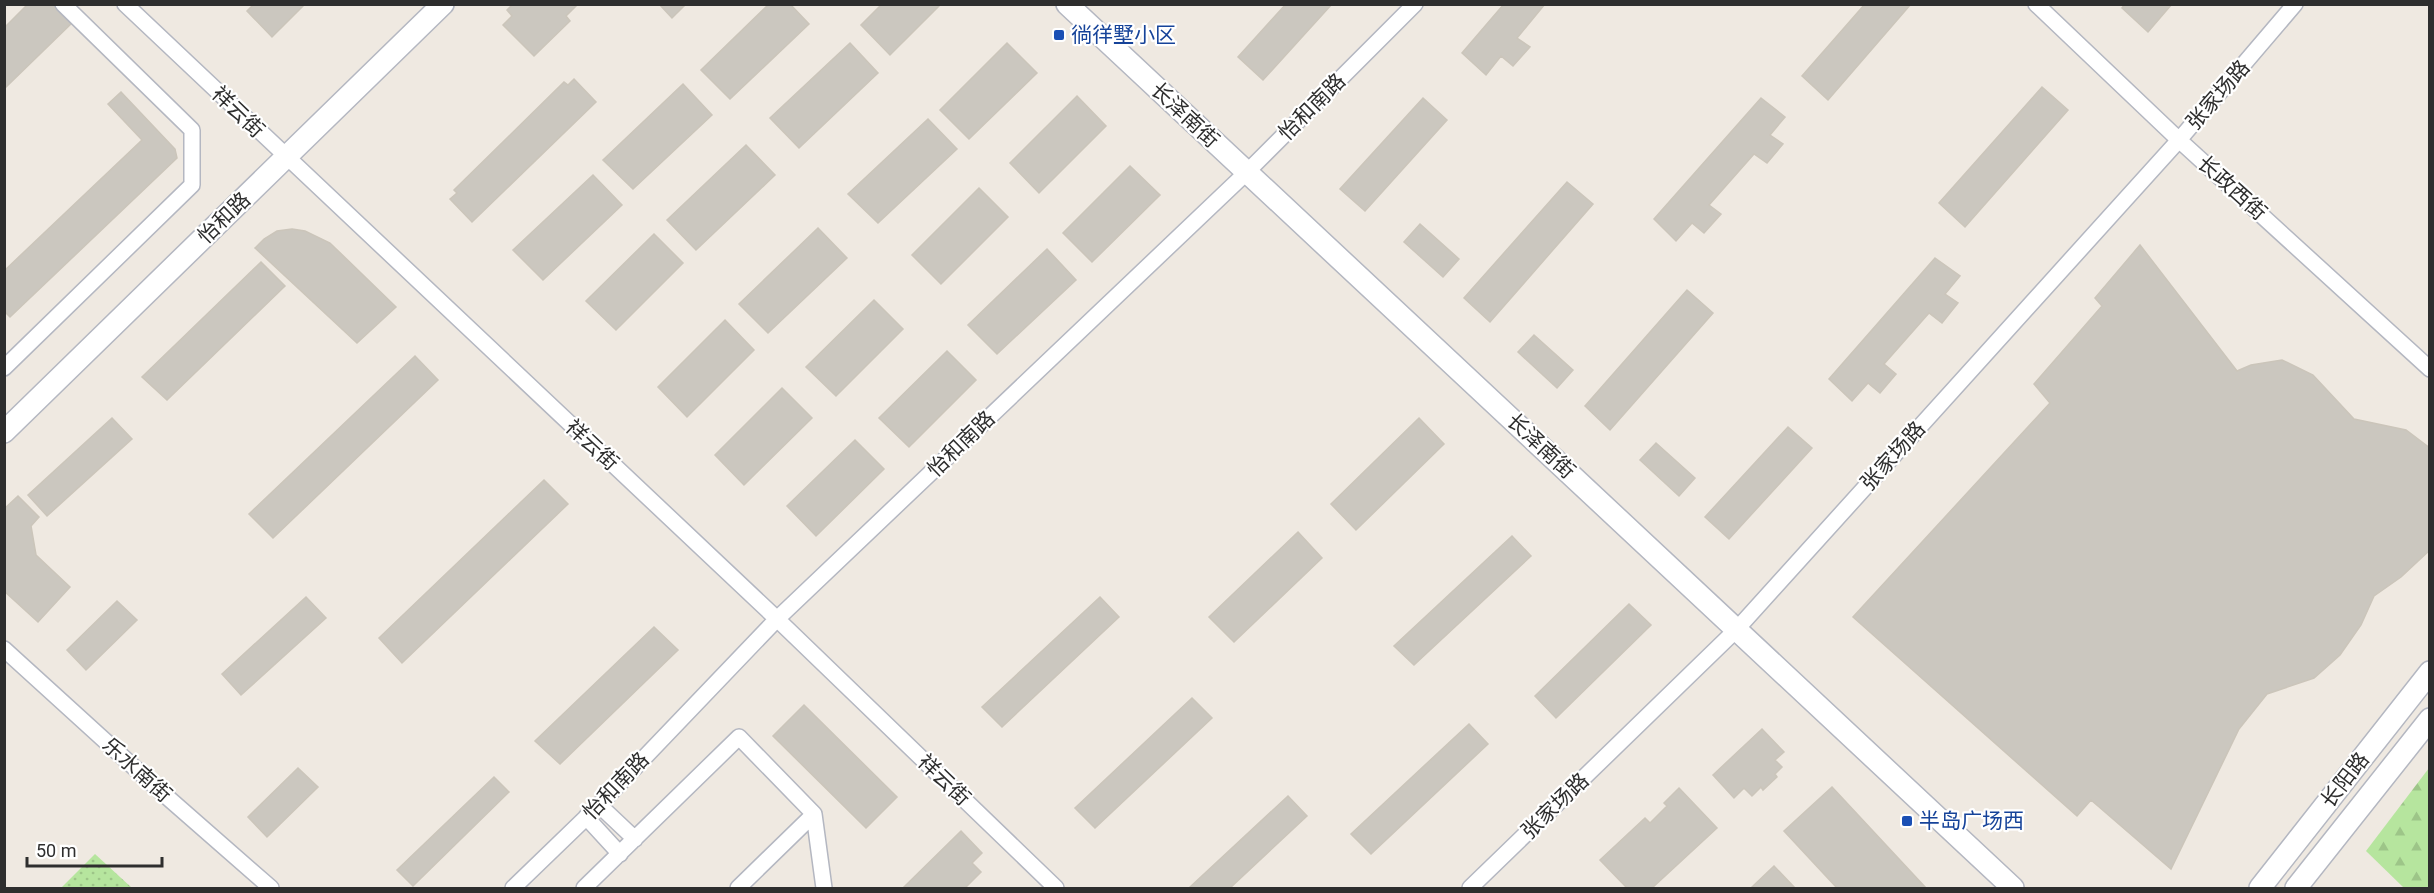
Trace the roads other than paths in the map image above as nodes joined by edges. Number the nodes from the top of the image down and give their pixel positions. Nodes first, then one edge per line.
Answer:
1 (63, 4) edge
2 (125, 4) edge
3 (443, 4) edge
4 (1067, 4) edge
5 (1415, 4) edge
6 (2036, 4) edge
7 (2295, 4) edge
8 (2179, 140) junction
9 (286, 158) junction
10 (1247, 172) junction
11 (4, 368) edge
12 (2430, 369) edge
13 (4, 432) edge
14 (777, 619) junction
15 (1737, 629) junction
16 (4, 649) edge
17 (2430, 672) edge
18 (2430, 719) edge
19 (599, 805) junction
20 (814, 814) junction
21 (586, 817) junction
22 (635, 839) junction
23 (620, 854) junction
24 (271, 888) edge
25 (513, 888) edge
26 (584, 888) edge
27 (738, 888) edge
28 (824, 888) edge
29 (1056, 888) edge
30 (1470, 888) edge
31 (2013, 888) edge
32 (2260, 888) edge
33 (2296, 888) edge

1 - 11 street
2 - 9 street, 祥云街
3 - 9 street, 怡和路
4 - 10 street, 长泽南街
5 - 10 street, 怡和南路
6 - 8 street, 长政西街
7 - 8 street, 张家场路
8 - 12 street, 长政西街
8 - 15 street, 张家场路
9 - 13 street, 怡和路
9 - 14 street, 祥云街
10 - 14 street, 怡和南路
10 - 15 street, 长泽南街
14 - 19 street, 怡和南路
14 - 29 street, 祥云街
15 - 30 street, 张家场路
15 - 31 street, 长泽南街
16 - 24 street, 乐水南街
17 - 32 street, 长阳路
18 - 33 street, 长阳路
19 - 21 street, 怡和南路
19 - 22 street
20 - 22 street
20 - 27 street
20 - 28 street
21 - 23 street
21 - 25 street, 怡和南路
22 - 23 street
23 - 26 street

